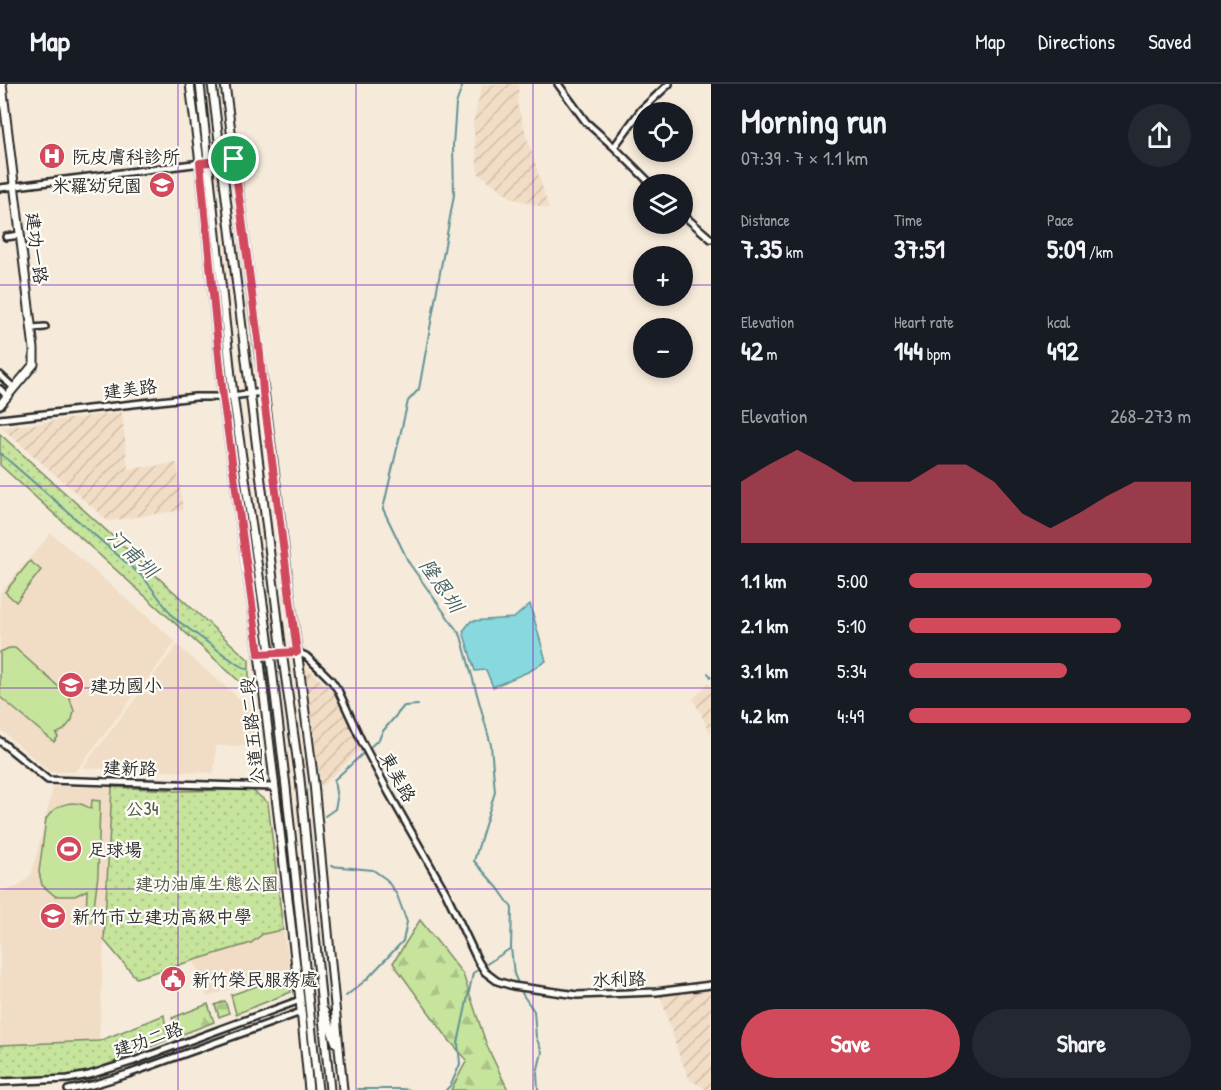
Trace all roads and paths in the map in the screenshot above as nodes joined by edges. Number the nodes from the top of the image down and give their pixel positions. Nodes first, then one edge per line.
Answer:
1 (2, 84) edge
2 (190, 84) edge
3 (200, 84) edge
4 (212, 84) edge
5 (225, 84) edge
6 (558, 84) edge
7 (669, 84) edge
8 (2, 109) edge
9 (614, 147) junction
10 (234, 159) junction
11 (221, 160) junction
12 (209, 162) junction
13 (200, 163) junction
14 (641, 174) edge
15 (14, 186) junction
16 (0, 188) edge
17 (693, 223) edge
18 (20, 235) junction
19 (6, 237) dead end
20 (711, 239) edge
21 (45, 327) dead end
22 (32, 328) junction
23 (0, 375) edge
24 (14, 388) junction
25 (0, 389) edge
26 (263, 392) junction
27 (250, 394) junction
28 (233, 395) junction
29 (7, 396) junction
30 (223, 397) junction
31 (0, 405) edge
32 (0, 419) edge
33 (270, 652) junction
34 (282, 652) junction
35 (297, 652) junction
36 (259, 654) junction
37 (0, 741) edge
38 (274, 787) junction
39 (711, 985) edge
40 (513, 986) joint
41 (300, 1000) junction
42 (321, 1003) junction
43 (301, 1012) junction
44 (339, 1051) junction
45 (0, 1082) edge
46 (68, 1090) edge
47 (309, 1090) edge
48 (318, 1090) edge
49 (330, 1090) edge
50 (343, 1090) edge

1 - 8 street, 建功一路
2 - 13 street, 公道五路二段
3 - 12 street, 公道五路二段
4 - 11 street
5 - 10 street
6 - 9 street
7 - 9 street
8 - 15 street, 建功一路
9 - 14 street
10 - 11 street
10 - 26 street
11 - 12 street
11 - 27 street
12 - 13 street
12 - 28 street, 公道五路二段
13 - 15 street
13 - 30 street, 公道五路二段
15 - 16 street
15 - 18 street, 建功一路
17 - 20 street
18 - 19 street
18 - 22 street, 建功一路
21 - 22 street
22 - 24 street, 建功一路
23 - 24 street
24 - 29 street, 建功一路
25 - 29 street
26 - 27 street, 建美路
26 - 35 street
27 - 28 street, 建美路
27 - 34 street
28 - 30 street, 建美路
28 - 33 street, 公道五路二段
29 - 31 street, 建功一路
30 - 32 street, 建美路
30 - 36 street, 公道五路二段
33 - 34 street
33 - 36 street
33 - 48 street, 公道五路二段
34 - 35 street
34 - 42 street
35 - 40 street, 東美路
35 - 44 street
36 - 38 street, 公道五路二段
37 - 38 street, 建新路
38 - 41 street, 公道五路二段
39 - 40 street, 水利路
41 - 43 street, 公道五路二段
41 - 45 street, 建功二路
42 - 44 street
42 - 49 street
43 - 46 street, 建功二路
43 - 47 street, 公道五路二段
44 - 50 street

